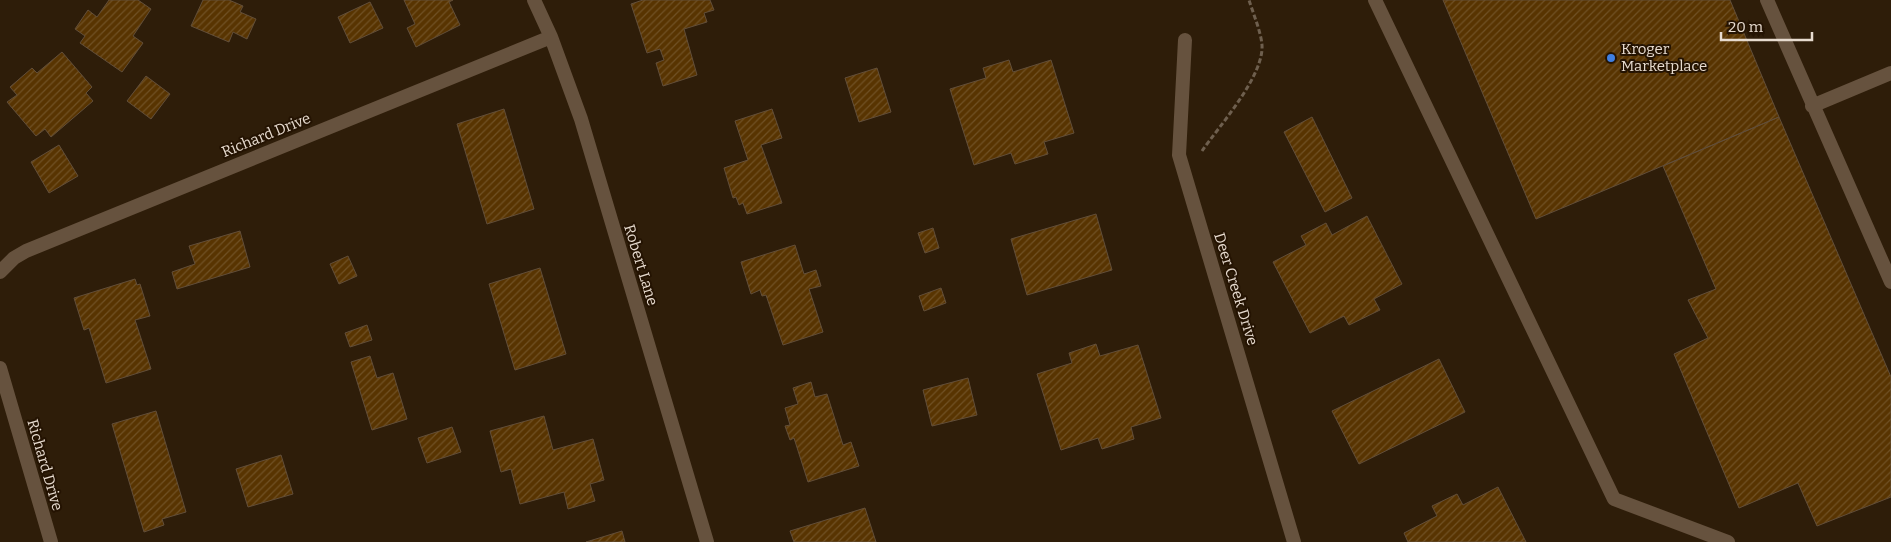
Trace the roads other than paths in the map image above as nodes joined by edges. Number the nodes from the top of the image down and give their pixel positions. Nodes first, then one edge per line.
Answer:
1 (1375, 0) edge
2 (1767, 0) edge
3 (537, 5) edge
4 (550, 37) junction
5 (1185, 40) dead end
6 (1891, 73) edge
7 (1812, 106) junction
8 (0, 272) edge
9 (1891, 282) edge
10 (0, 368) edge
11 (51, 542) edge
12 (707, 542) edge
13 (1294, 542) edge
14 (1728, 542) edge

1 - 14 street
2 - 7 street
3 - 4 street, Robert Lane
4 - 8 street, Richard Drive
4 - 12 street, Robert Lane
5 - 13 street, Deer Creek Drive
6 - 7 street
7 - 9 street
10 - 11 street, Richard Drive

